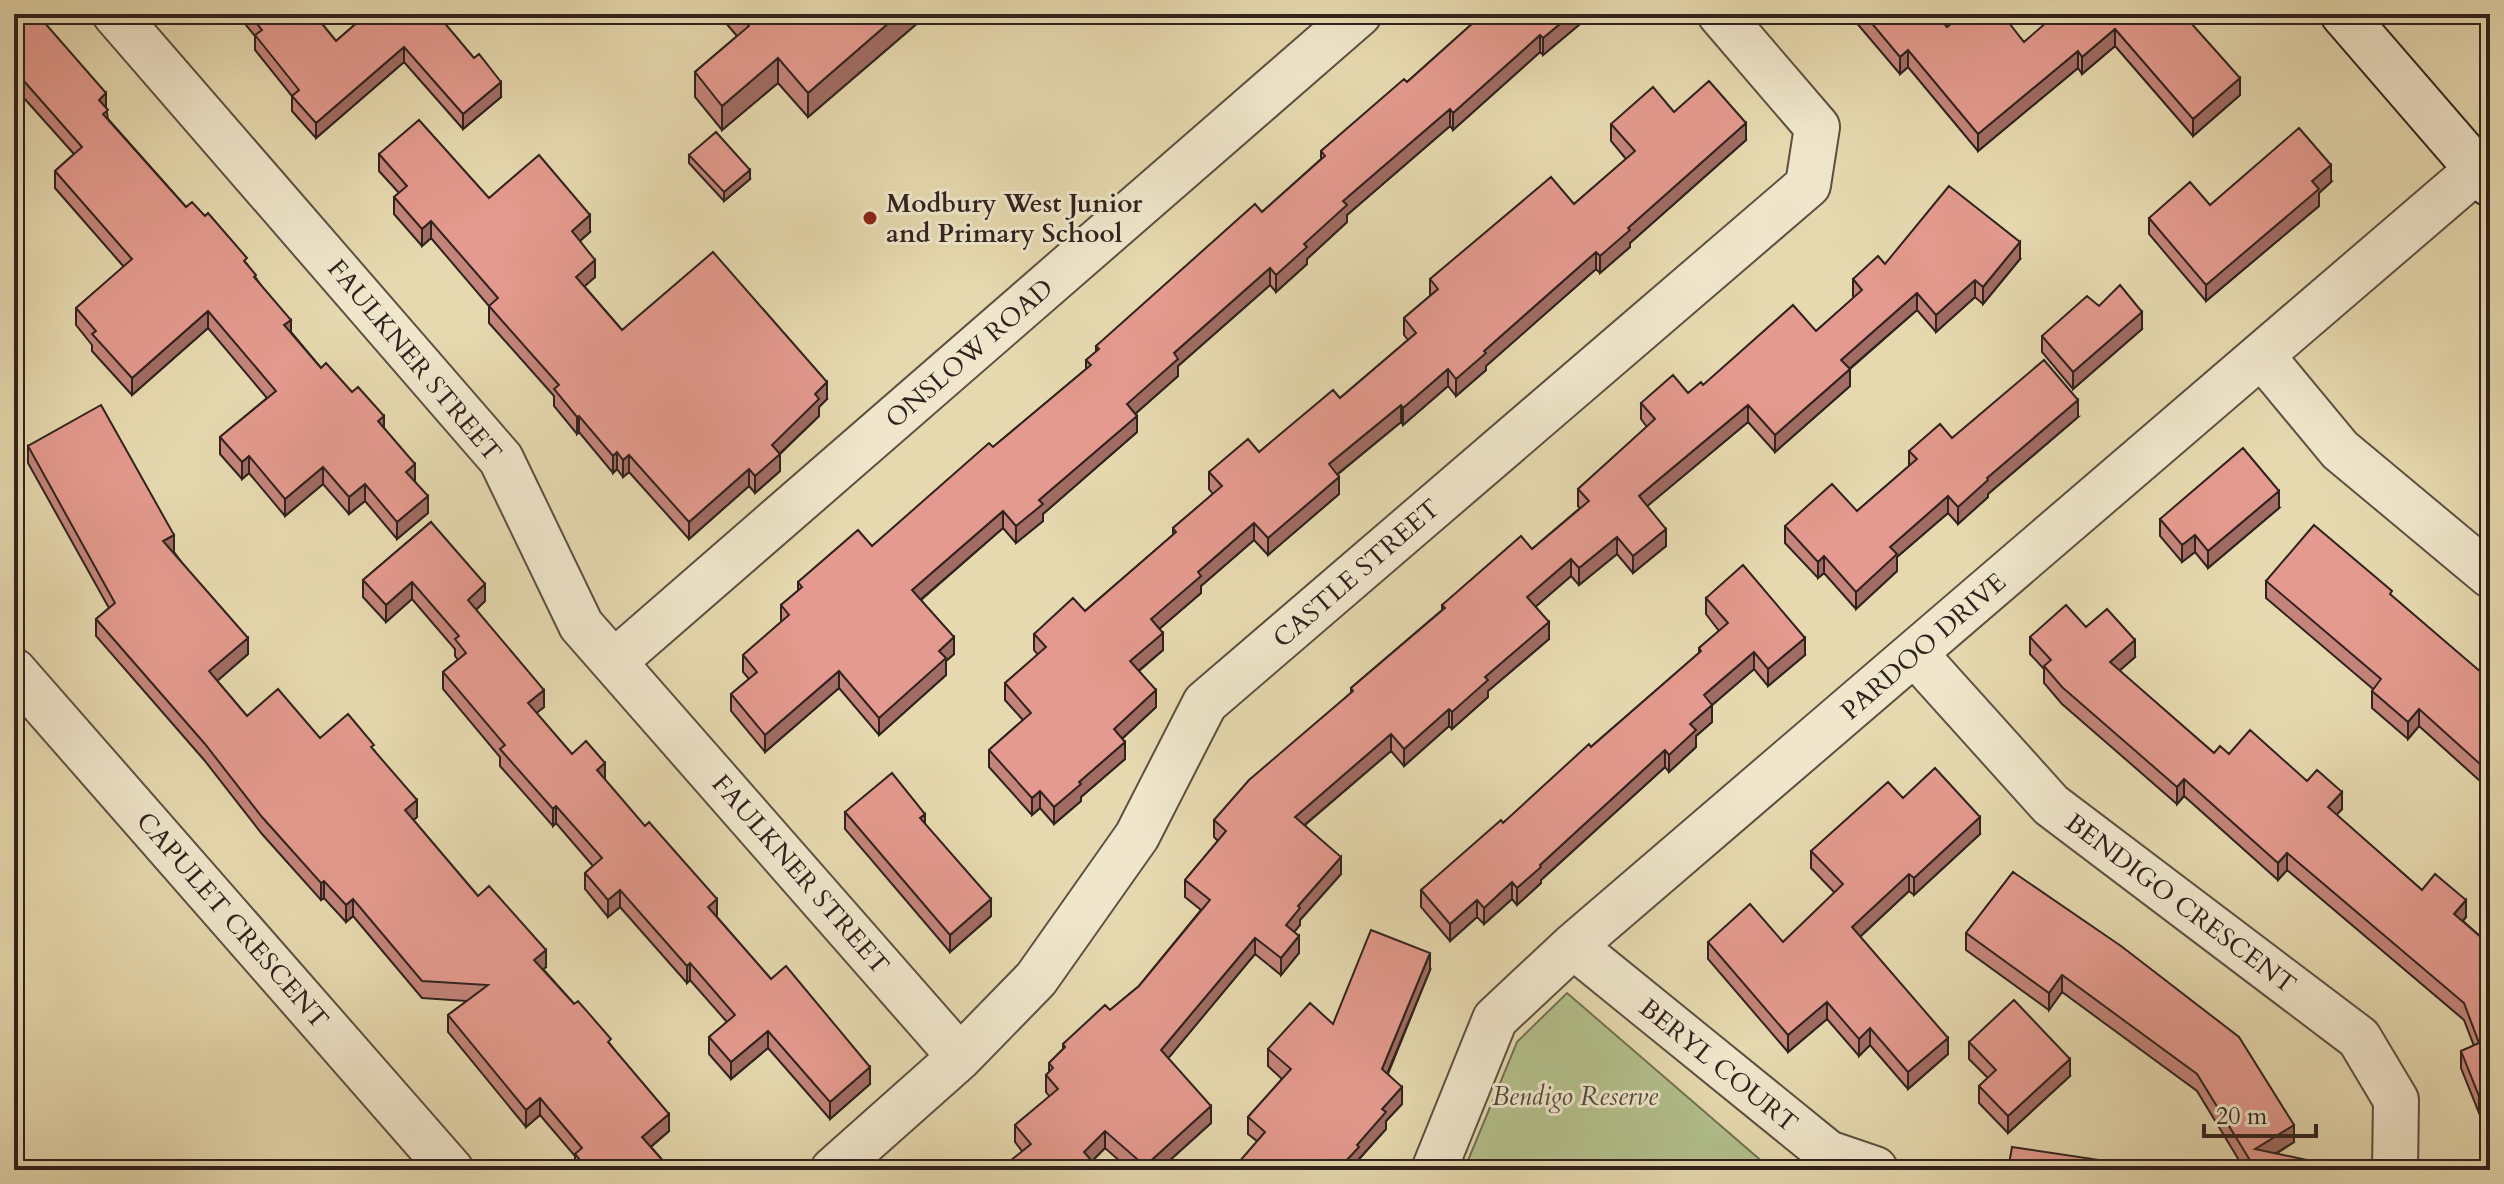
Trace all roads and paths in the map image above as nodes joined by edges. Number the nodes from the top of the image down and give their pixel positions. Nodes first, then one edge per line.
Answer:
1 (115, 14) edge
2 (1359, 14) edge
3 (1720, 14) edge
4 (2343, 14) edge
5 (2484, 177) edge
6 (2262, 356) junction
7 (2490, 575) edge
8 (1915, 654) junction
9 (615, 661) junction
10 (14, 671) edge
11 (1573, 946) junction
12 (960, 1057) junction
13 (1875, 1169) edge
14 (451, 1170) edge
15 (833, 1170) edge
16 (1434, 1170) edge
17 (2395, 1170) edge

1 - 9 street, FAULKNER STREET
2 - 9 street, ONSLOW ROAD
3 - 12 street, CASTLE STREET
4 - 5 street
5 - 6 street, PARDOO DRIVE
6 - 7 street
6 - 8 street, PARDOO DRIVE
8 - 11 street, PARDOO DRIVE
8 - 17 street, BENDIGO CRESCENT
9 - 12 street, FAULKNER STREET
10 - 14 street, CAPULET CRESCENT
11 - 13 street, BERYL COURT
11 - 16 street, PARDOO DRIVE
12 - 15 street, CASTLE STREET

